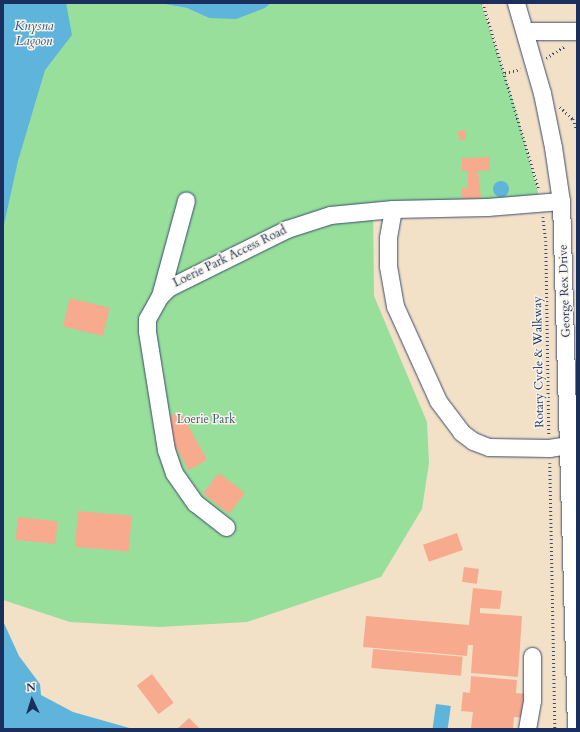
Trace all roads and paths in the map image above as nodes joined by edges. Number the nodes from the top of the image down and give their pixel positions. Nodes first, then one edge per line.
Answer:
1 (483, 3) edge
2 (516, 3) edge
3 (525, 31) junction
4 (577, 31) edge
5 (558, 104) dead end
6 (577, 130) edge
7 (186, 200) dead end
8 (561, 201) junction
9 (541, 203) junction
10 (393, 209) junction
11 (160, 296) junction
12 (569, 445) junction
13 (549, 448) junction
14 (573, 488) edge
15 (226, 528) dead end
16 (574, 585) edge
17 (532, 656) dead end
18 (527, 729) edge
19 (555, 729) edge
20 (576, 729) edge

1 - 9 path, Rotary Cycle & Walkway
2 - 3 street, George Rex Drive
3 - 4 street
3 - 8 street, George Rex Drive
5 - 6 path
7 - 11 street
8 - 9 street, Loerie Park Access Road
8 - 12 street, George Rex Drive
9 - 10 street, Loerie Park Access Road
9 - 13 path, Rotary Cycle & Walkway
10 - 11 street, Loerie Park Access Road
10 - 13 street
11 - 15 street, Loerie Park Access Road
12 - 13 street
12 - 14 street, George Rex Drive
13 - 19 path, Rotary Cycle & Walkway
14 - 16 street, George Rex Drive
16 - 20 street, George Rex Drive
17 - 18 street

